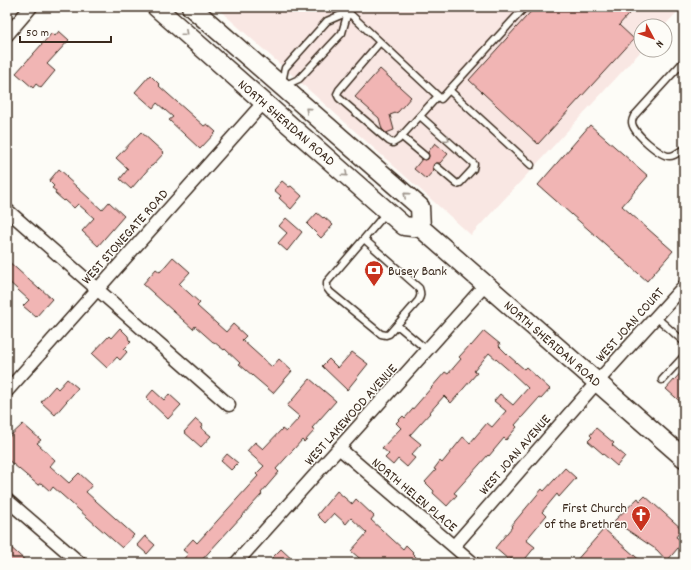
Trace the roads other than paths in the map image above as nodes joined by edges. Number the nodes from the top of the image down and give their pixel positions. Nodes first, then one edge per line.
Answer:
1 (32, 7) edge
2 (156, 7) edge
3 (191, 7) edge
4 (342, 7) edge
5 (525, 7) edge
6 (350, 10) edge
7 (7, 35) edge
8 (380, 42) junction
9 (684, 61) edge
10 (222, 66) junction
11 (281, 87) junction
12 (449, 90) junction
13 (438, 96) junction
14 (264, 102) junction
15 (420, 116) junction
16 (303, 136) junction
17 (401, 136) junction
18 (684, 149) edge
19 (425, 156) dead end
20 (531, 165) dead end
21 (437, 167) dead end
22 (7, 210) edge
23 (387, 212) junction
24 (421, 228) junction
25 (364, 239) junction
26 (486, 284) junction
27 (684, 286) edge
28 (97, 290) junction
29 (656, 317) junction
30 (397, 325) junction
31 (684, 342) edge
32 (427, 350) junction
33 (684, 356) edge
34 (662, 380) dead end
35 (597, 382) junction
36 (7, 391) edge
37 (229, 405) dead end
38 (338, 448) junction
39 (684, 458) edge
40 (7, 500) edge
41 (454, 546) junction
42 (80, 563) edge
43 (236, 563) edge
44 (473, 563) edge

1 - 7 street
2 -> 10 main road, NORTH SHERIDAN ROAD
3 - 11 main road, NORTH SHERIDAN ROAD
4 - 6 lane
5 - 12 lane
6 - 8 lane
6 - 11 lane
6 - 11 lane
8 - 13 lane
8 - 17 lane
9 - 18 lane
10 - 11 main road
10 - 14 main road, NORTH SHERIDAN ROAD
11 - 16 main road
24 -> 11 main road, NORTH SHERIDAN ROAD
12 - 13 lane
12 - 20 lane
13 - 15 lane
14 - 16 main road, NORTH SHERIDAN ROAD
14 - 28 street, WEST STONEGATE ROAD
15 - 17 lane
15 -> 21 lane
16 -> 23 main road, NORTH SHERIDAN ROAD
17 - 19 lane
22 - 28 street
23 - 24 main road, NORTH SHERIDAN ROAD
23 - 25 lane
24 - 26 main road, NORTH SHERIDAN ROAD
25 - 30 lane
25 - 30 lane
26 - 32 street, WEST LAKEWOOD AVENUE
26 - 35 main road, NORTH SHERIDAN ROAD
27 - 29 street, WEST JOAN COURT
28 - 36 street, WEST STONEGATE ROAD
28 - 37 street
29 - 31 lane
29 - 35 street, WEST JOAN COURT
30 - 32 lane
32 - 38 street, WEST LAKEWOOD AVENUE
33 - 34 lane
35 - 39 main road, NORTH SHERIDAN ROAD
35 - 41 street, WEST JOAN AVENUE
38 - 41 street, NORTH HELEN PLACE
38 - 43 street, WEST LAKEWOOD AVENUE
40 - 42 street
41 - 44 street, NORTH HELEN PLACE

